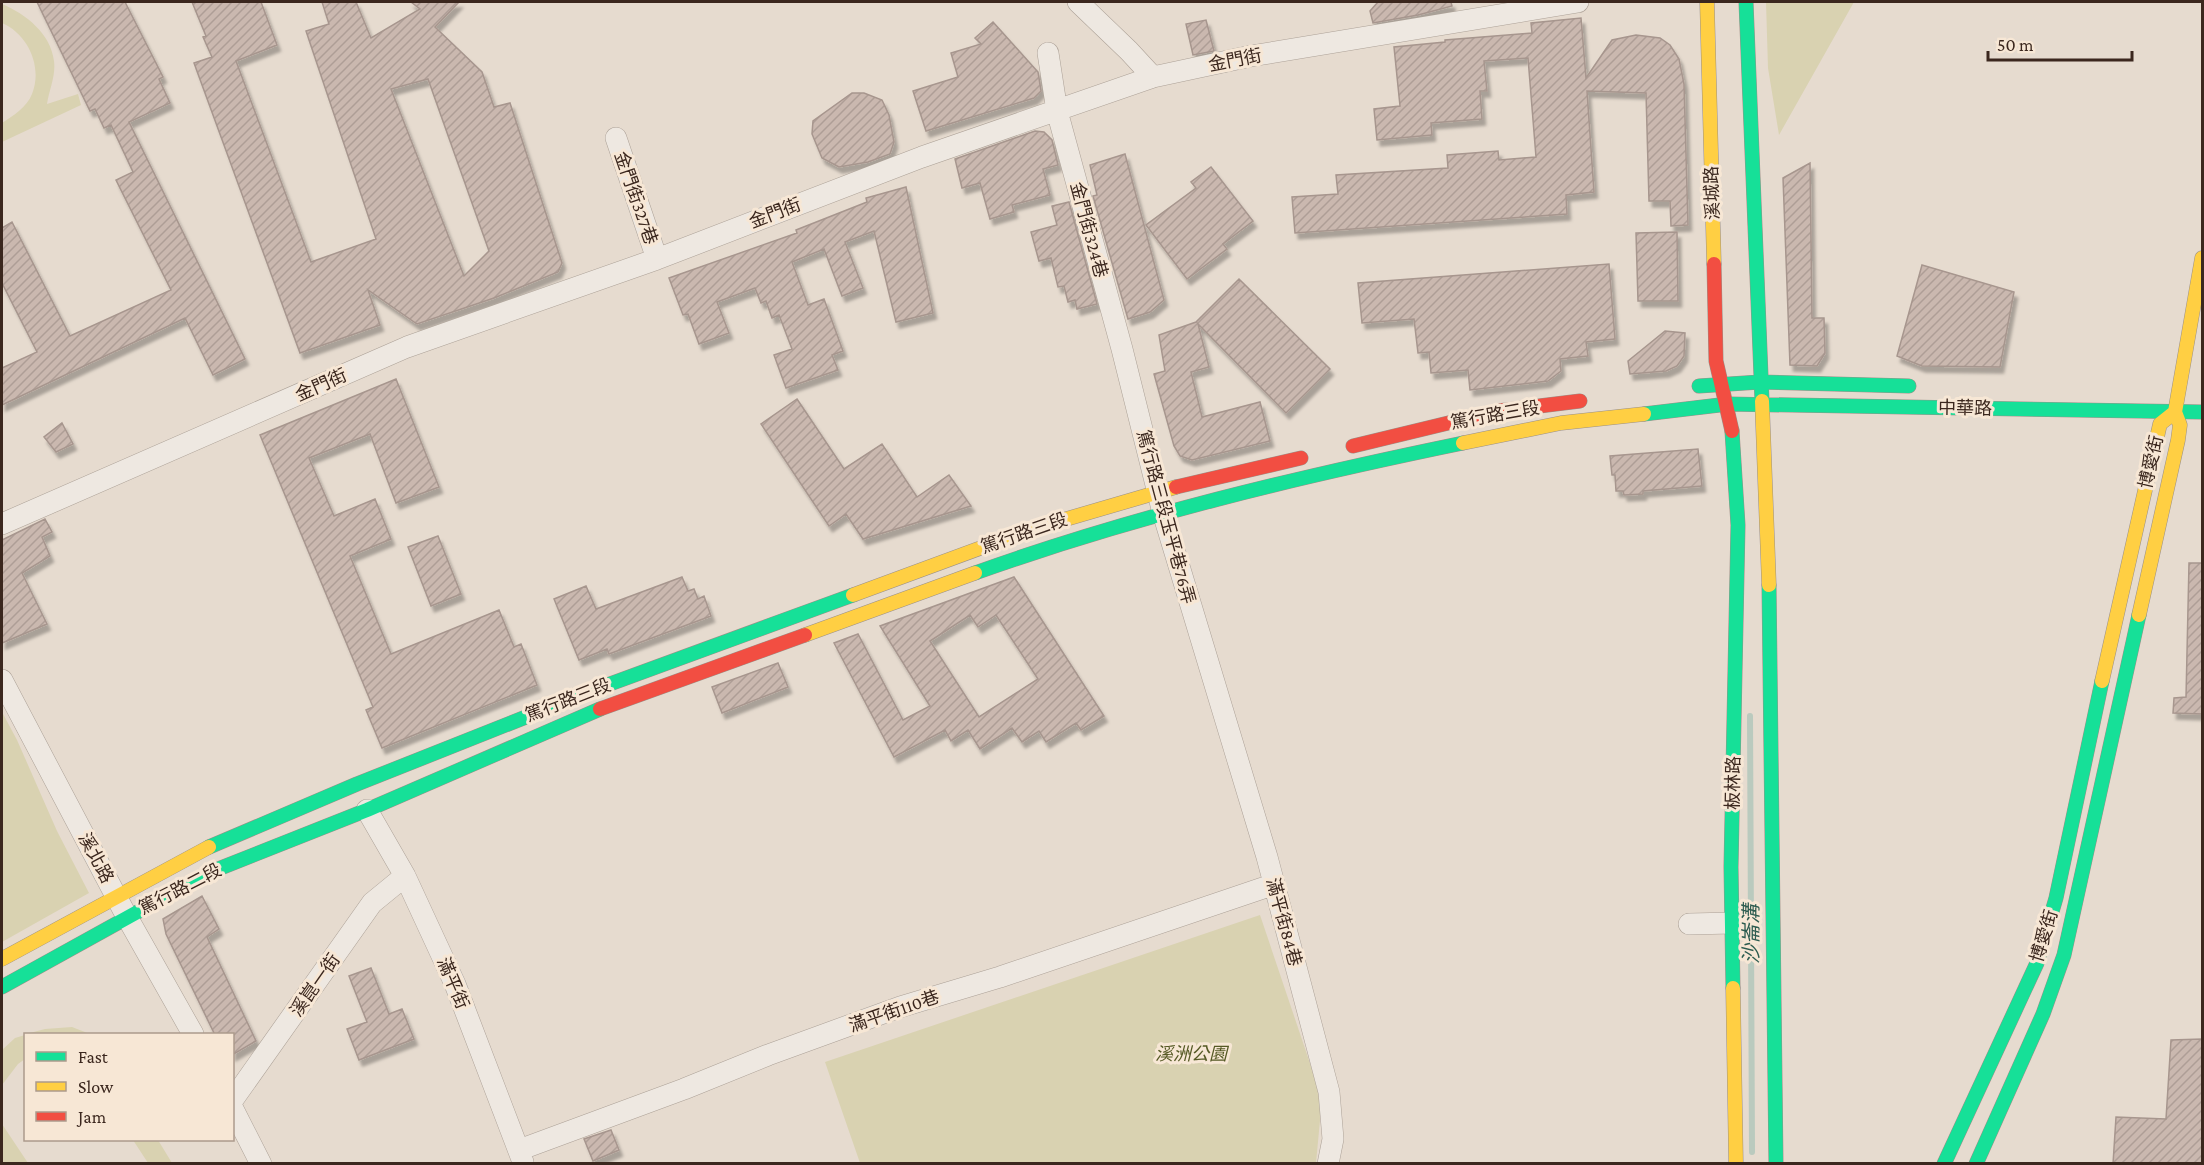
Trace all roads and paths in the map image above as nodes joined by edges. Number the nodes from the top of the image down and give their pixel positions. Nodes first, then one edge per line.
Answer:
1 (1078, 2) edge
2 (1578, 2) edge
3 (1707, 2) edge
4 (1746, 2) edge
5 (1048, 53) dead end
6 (1153, 77) junction
7 (1057, 111) junction
8 (616, 138) dead end
9 (2202, 258) edge
10 (657, 259) junction
11 (1122, 349) joint
12 (1760, 382) junction
13 (1720, 384) junction
14 (1920, 387) dead end
15 (1684, 388) dead end
16 (2173, 395) junction
17 (2194, 395) dead end
18 (1591, 400) dead end
19 (1728, 404) junction
20 (1761, 404) junction
21 (2175, 412) junction
22 (2202, 412) edge
23 (1340, 449) dead end
24 (1318, 454) dead end
25 (1158, 491) junction
26 (1163, 513) junction
27 (2, 524) edge
28 (2, 680) edge
29 (1214, 684) joint
30 (357, 784) joint
31 (367, 810) junction
32 (405, 876) junction
33 (1275, 886) junction
34 (115, 896) junction
35 (127, 917) junction
36 (1733, 923) junction
37 (1689, 924) dead end
38 (2, 959) edge
39 (2, 987) edge
40 (192, 1033) edge
41 (234, 1098) edge
42 (234, 1111) edge
43 (521, 1157) edge
44 (261, 1164) edge
45 (1328, 1164) edge
46 (1736, 1164) edge
47 (1776, 1164) edge
48 (1944, 1164) edge
49 (1976, 1164) edge

1 - 6 street
2 - 6 street, 金門街
3 - 13 street, 溪城路
4 - 12 street
5 - 7 street, 金門街324巷
6 - 7 street, 金門街
7 - 10 street, 金門街
7 - 11 street, 金門街324巷
8 - 10 street, 金門街327巷
9 - 16 street
10 - 27 street, 金門街
11 - 25 street, 篤行路三段玉平巷76弄
12 - 13 street, 中華路
12 - 14 street, 中華路
12 - 20 street
13 - 15 street
13 - 19 street, 溪城路
16 - 17 street
16 - 21 street
18 - 23 street, 篤行路三段
19 - 20 street, 中華路
19 - 26 street, 篤行路三段
19 - 36 street, 板林路
20 - 21 street, 中華路
20 - 47 street
21 - 22 street, 中華路
21 - 48 street, 博愛街
21 - 49 street, 博愛街
24 - 25 street, 篤行路三段
25 - 26 street, 篤行路三段玉平巷76弄
25 - 30 street, 篤行路三段
26 - 29 street, 篤行路三段玉平巷76弄
26 - 31 street, 篤行路三段
28 - 34 street, 溪北路
29 - 33 street, 滿平街84巷
30 - 34 street, 篤行路二段
31 - 32 street, 滿平街
31 - 35 street, 篤行路二段
32 - 41 street, 溪崑一街
32 - 43 street, 滿平街
33 - 43 street, 滿平街110巷
33 - 45 street, 滿平街84巷
34 - 35 street, 溪北路
34 - 38 street, 篤行路二段
35 - 39 street, 篤行路二段
35 - 40 street, 溪北路
36 - 37 street
36 - 46 street, 板林路
42 - 44 street

